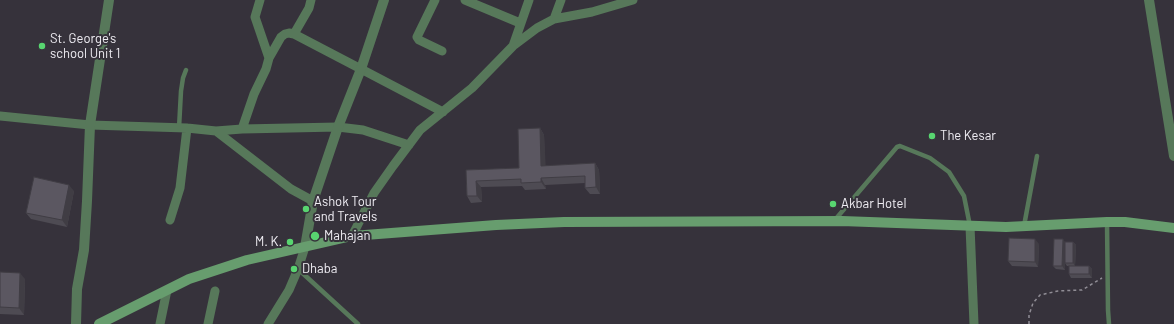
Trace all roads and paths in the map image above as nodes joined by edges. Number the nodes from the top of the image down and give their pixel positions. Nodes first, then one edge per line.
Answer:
1 (109, 0) edge
2 (260, 0) edge
3 (311, 0) edge
4 (384, 0) edge
5 (435, 0) edge
6 (465, 0) edge
7 (529, 0) edge
8 (561, 0) edge
9 (634, 0) edge
10 (1149, 0) edge
11 (554, 19) junction
12 (520, 23) junction
13 (294, 34) junction
14 (513, 46) junction
15 (442, 50) dead end
16 (269, 58) junction
17 (361, 68) junction
18 (186, 70) dead end
19 (443, 112) junction
20 (0, 116) edge
21 (90, 125) junction
22 (338, 127) junction
23 (183, 128) junction
24 (242, 129) junction
25 (216, 131) junction
26 (409, 145) junction
27 (1037, 156) dead end
28 (1174, 156) edge
29 (314, 200) junction
30 (170, 220) dead end
31 (834, 221) junction
32 (1107, 222) junction
33 (970, 226) junction
34 (1024, 226) junction
35 (1174, 228) edge
36 (352, 236) junction
37 (305, 247) junction
38 (298, 269) junction
39 (1107, 274) junction
40 (167, 290) junction
41 (215, 291) dead end
42 (76, 324) edge
43 (99, 324) edge
44 (160, 324) edge
45 (208, 324) edge
46 (268, 324) edge
47 (358, 324) edge
48 (974, 324) edge
49 (1028, 324) edge
50 (1109, 324) edge

1 - 21 street
2 - 16 street
3 - 13 street
4 - 17 street
5 - 15 street
6 - 12 street
7 - 12 street
8 - 11 street
9 - 11 street
10 - 28 street
11 - 14 street
12 - 14 street
13 - 16 street
13 - 17 street
14 - 19 street
16 - 24 street
17 - 19 street
17 - 22 street
18 - 23 lane
19 - 26 street
20 - 21 street
21 - 23 street
21 - 42 street
22 - 24 street
22 - 26 street
22 - 29 street
23 - 25 street
23 - 30 street
24 - 25 street
25 - 29 street
26 - 36 street
27 - 34 lane
29 - 37 street
31 - 33 main road
31 - 33 lane
31 - 36 main road
32 - 34 main road
32 - 35 main road
32 - 39 lane
33 - 34 main road
33 - 48 street
36 - 37 main road
37 - 38 street
37 - 40 main road
38 - 46 street
38 - 47 lane
39 - 49 path
39 - 50 lane
40 - 43 main road
40 - 44 street
41 - 45 street

